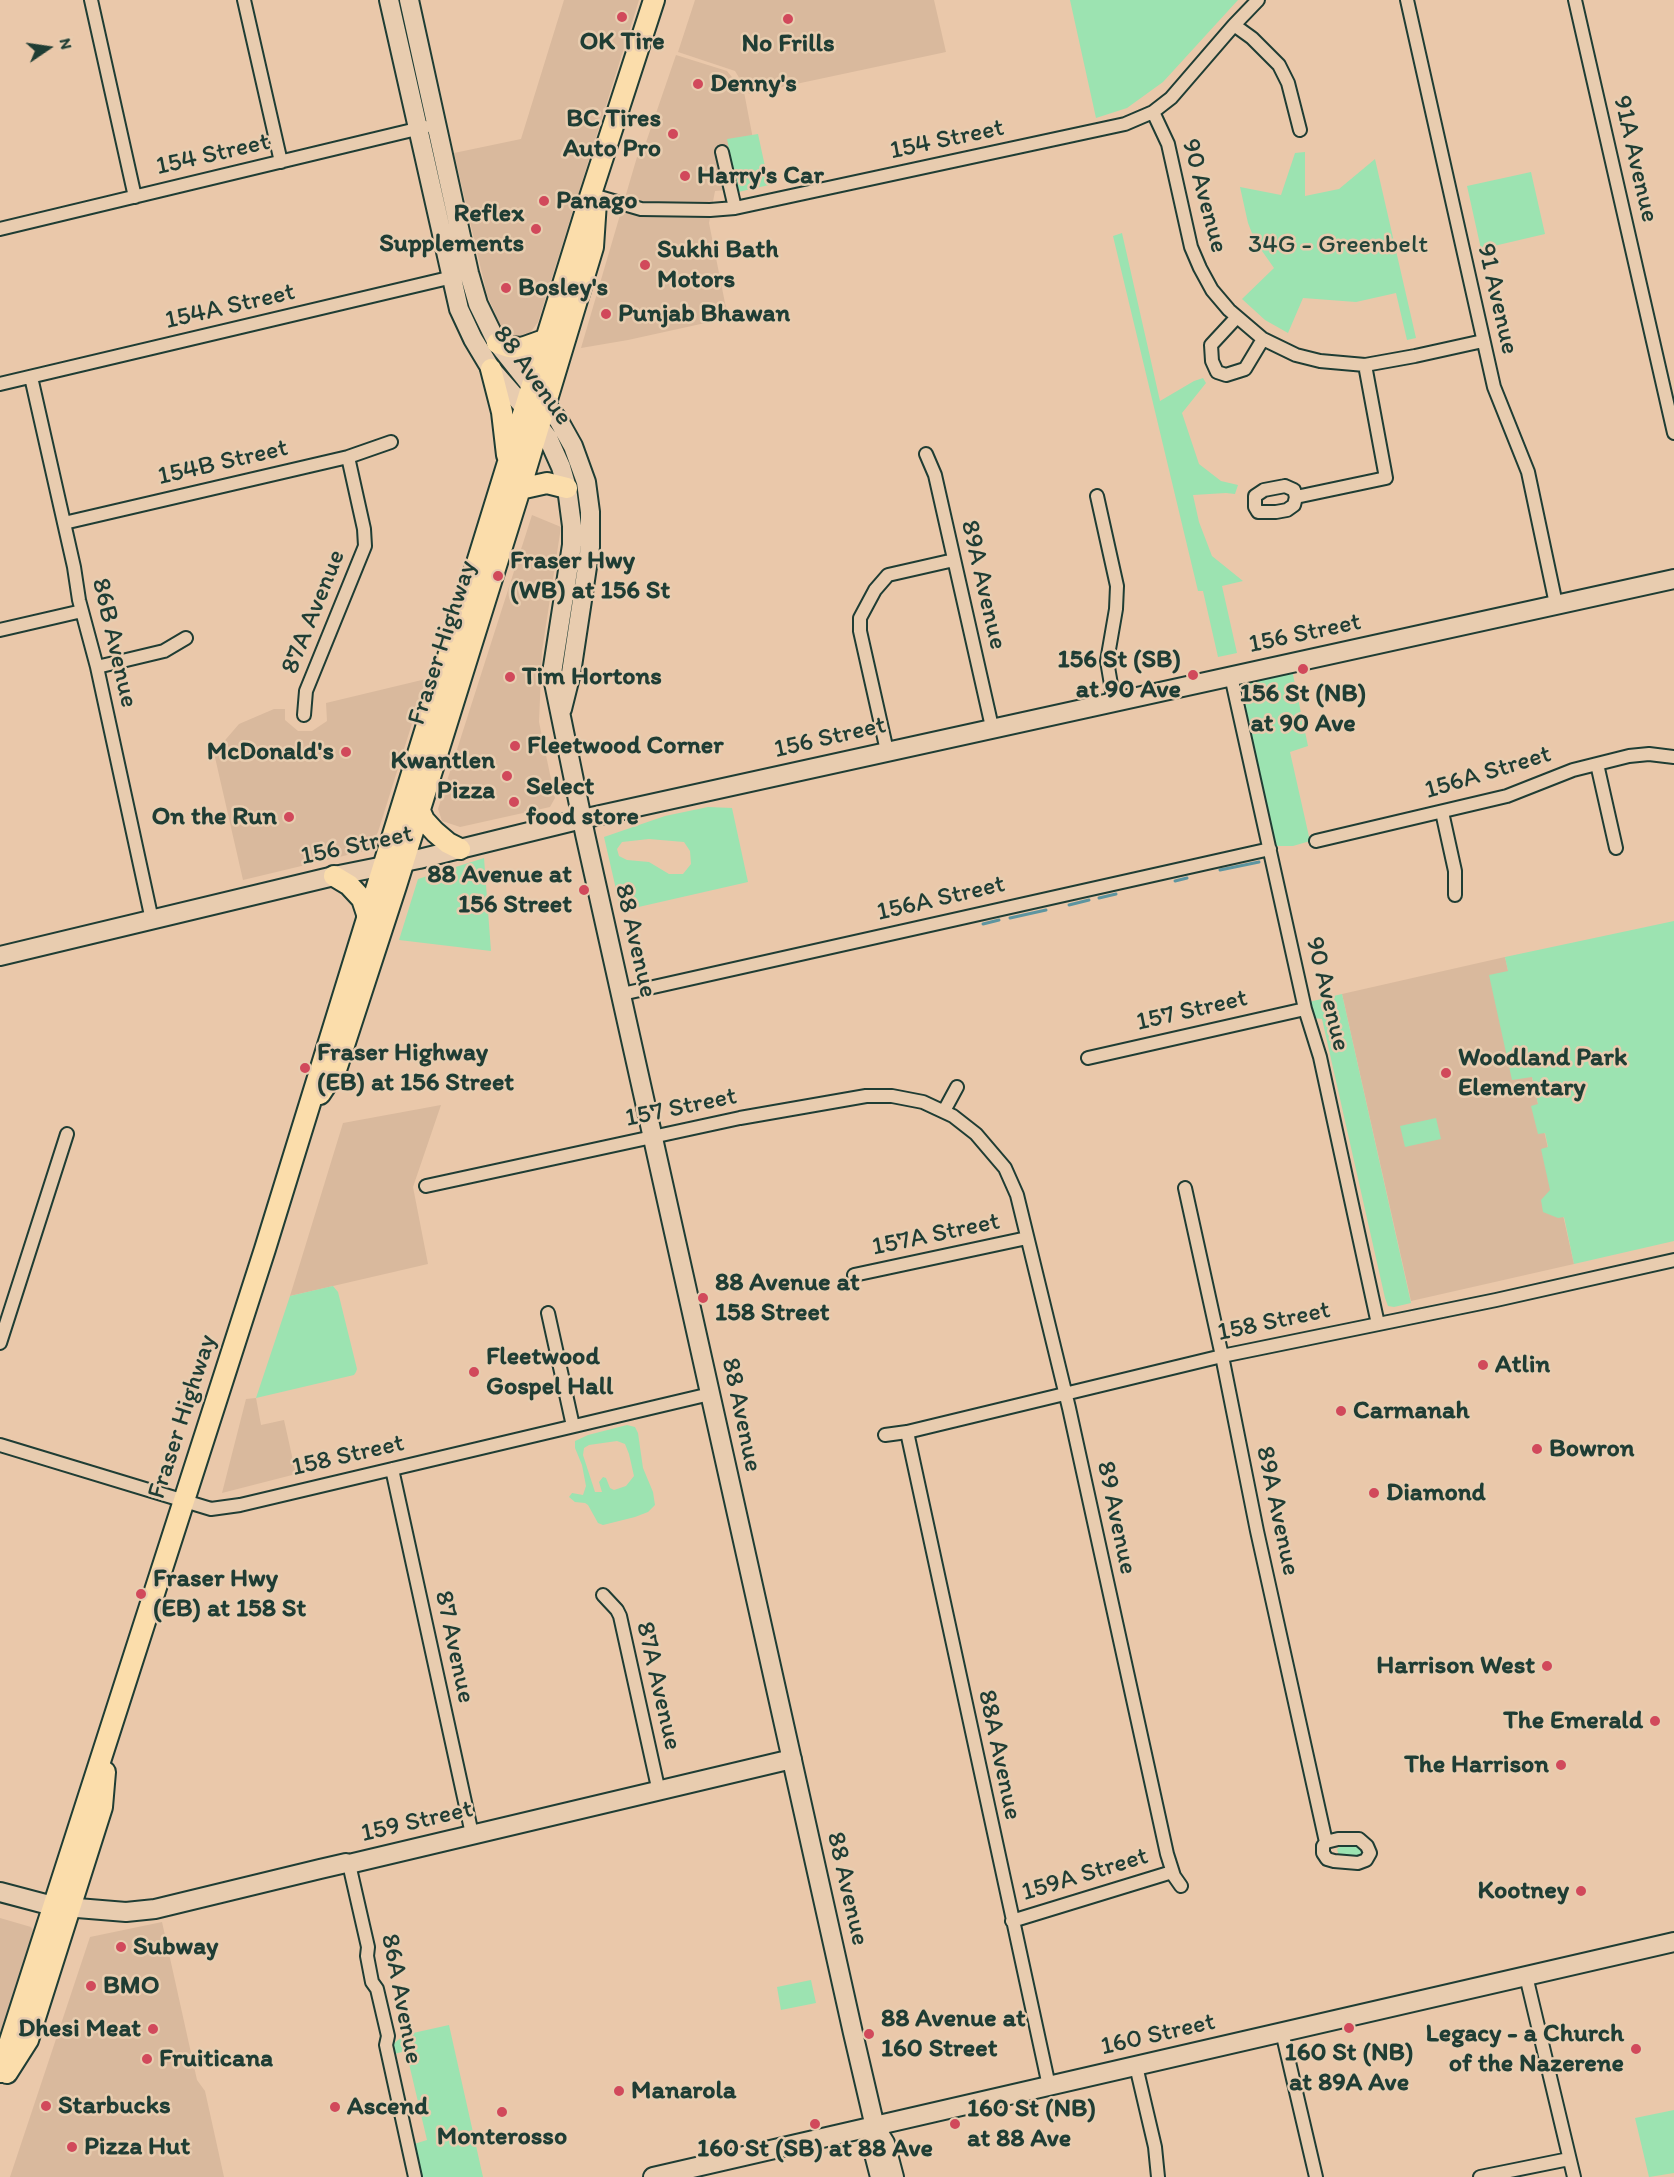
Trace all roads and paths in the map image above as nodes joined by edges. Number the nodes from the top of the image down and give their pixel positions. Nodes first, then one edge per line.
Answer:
1 (91, 0) edge
2 (244, 0) edge
3 (389, 0) edge
4 (409, 0) edge
5 (664, 0) edge
6 (1258, 0) edge
7 (1407, 0) edge
8 (1575, 0) edge
9 (651, 9) edge
10 (1234, 25) junction
11 (1154, 112) junction
12 (437, 124) junction
13 (418, 129) junction
14 (1300, 130) dead end
15 (722, 152) dead end
16 (281, 162) junction
17 (596, 187) junction
18 (135, 197) junction
19 (735, 208) junction
20 (0, 229) edge
21 (470, 273) junction
22 (451, 278) junction
23 (1236, 318) junction
24 (547, 339) junction
25 (1263, 339) junction
26 (1483, 341) junction
27 (497, 343) junction
28 (1365, 365) junction
29 (491, 369) junction
30 (31, 377) junction
31 (0, 384) edge
32 (531, 387) junction
33 (545, 404) junction
34 (525, 408) junction
35 (539, 425) junction
36 (1674, 433) edge
37 (391, 442) dead end
38 (926, 454) dead end
39 (348, 457) junction
40 (508, 464) junction
41 (567, 488) junction
42 (520, 489) junction
43 (1097, 496) dead end
44 (1296, 497) dead end
45 (64, 523) junction
46 (954, 560) junction
47 (1674, 579) edge
48 (1556, 604) junction
49 (82, 611) junction
50 (0, 630) edge
51 (186, 638) dead end
52 (97, 666) junction
53 (1231, 676) junction
54 (1114, 702) junction
55 (561, 714) junction
56 (304, 715) dead end
57 (992, 728) junction
58 (887, 751) junction
59 (1674, 757) edge
60 (1597, 764) junction
61 (419, 809) junction
62 (1442, 812) junction
63 (582, 819) junction
64 (1316, 841) dead end
65 (1616, 848) dead end
66 (460, 849) junction
67 (1270, 849) junction
68 (394, 864) junction
69 (334, 876) junction
70 (1455, 895) dead end
71 (152, 920) junction
72 (366, 926) junction
73 (0, 956) edge
74 (622, 994) junction
75 (1305, 1009) junction
76 (1088, 1058) dead end
77 (957, 1088) dead end
78 (944, 1111) junction
79 (308, 1114) junction
80 (67, 1134) dead end
81 (653, 1137) junction
82 (1000, 1161) joint
83 (426, 1186) dead end
84 (1185, 1188) dead end
85 (1027, 1238) junction
86 (1674, 1260) edge
87 (854, 1275) dead end
88 (548, 1313) dead end
89 (1378, 1324) junction
90 (0, 1343) edge
91 (1222, 1356) junction
92 (710, 1394) junction
93 (1065, 1394) junction
94 (573, 1426) junction
95 (907, 1432) junction
96 (885, 1435) dead end
97 (0, 1444) edge
98 (392, 1469) junction
99 (183, 1502) junction
100 (603, 1595) dead end
101 (792, 1759) junction
102 (659, 1792) junction
103 (472, 1834) junction
104 (1326, 1842) dead end
105 (349, 1864) junction
106 (1172, 1872) junction
107 (1181, 1886) dead end
108 (0, 1892) edge
109 (62, 1907) junction
110 (1012, 1922) junction
111 (1674, 1942) edge
112 (1526, 1976) junction
113 (1282, 2032) junction
114 (1136, 2066) junction
115 (0, 2072) edge
116 (0, 2084) edge
117 (1048, 2086) junction
118 (875, 2127) junction
119 (1569, 2158) junction
120 (415, 2177) edge
121 (653, 2177) edge
122 (880, 2177) edge
123 (894, 2177) edge
124 (1158, 2177) edge
125 (1316, 2177) edge
126 (1480, 2177) edge
127 (1574, 2177) edge

1 - 18 street
2 - 16 street
3 - 13 main road, 88 Avenue
4 - 12 main road, 88 Avenue
5 - 9 main road, Fraser Highway
6 - 10 street, 154 Street
7 - 26 street, 91 Avenue
8 - 36 street, 91A Avenue
9 - 17 main road, Fraser Highway
10 - 11 street, 154 Street
10 - 14 street
11 - 19 street, 154 Street
11 - 23 street, 90 Avenue
12 - 13 street, 154 Street
12 - 21 main road, 88 Avenue
13 - 16 street, 154 Street
13 - 22 main road, 88 Avenue
15 - 19 street
16 - 18 street, 154 Street
17 - 19 street, 154 Street
17 - 24 main road, Fraser Highway
17 - 33 main road, Fraser Highway
18 - 20 street, 154 Street
21 - 22 street, 154A Street
21 - 27 main road, 88 Avenue
22 - 29 main road, 88 Avenue
22 - 30 street, 154A Street
23 - 25 street, 90 Avenue
23 - 25 street
24 - 27 main road
24 - 32 main road, Fraser Highway
25 - 28 street, 90 Avenue
26 - 28 street, 90 Avenue
26 - 48 street, 91 Avenue
27 - 32 main road, 88 Avenue
28 - 44 street
29 - 34 main road, 88 Avenue
29 - 40 main road
30 - 31 street, 154A Street
30 - 45 street, 86B Avenue
32 - 33 main road, 88 Avenue
32 - 34 main road, Fraser Highway
33 - 35 main road, Fraser Highway
33 - 55 main road, 88 Avenue
34 - 35 main road, 88 Avenue
34 - 40 main road, Fraser Highway
35 - 41 main road, 88 Avenue
35 - 42 main road, Fraser Highway
37 - 39 street, 154B Street
38 - 46 street, 89A Avenue
39 - 45 street, 154B Street
39 - 56 street, 87A Avenue
40 - 68 main road, Fraser Highway
41 - 42 main road
41 - 55 main road, 88 Avenue
42 - 61 main road, Fraser Highway
43 - 54 street
45 - 49 street, 86B Avenue
46 - 57 street, 89A Avenue
46 - 58 street
47 - 48 main road, 156 Street
48 - 53 main road, 156 Street
49 - 50 street
49 - 52 street, 86B Avenue
51 - 52 street
52 - 71 street, 86B Avenue
53 - 54 main road, 156 Street
53 - 67 street, 90 Avenue
54 - 57 main road, 156 Street
55 - 63 main road, 88 Avenue
57 - 58 main road, 156 Street
58 - 63 main road, 156 Street
59 - 60 street, 156A Street
60 - 62 street, 156A Street
60 - 65 street
61 - 66 main road
61 - 68 main road, Fraser Highway
62 - 64 street, 156A Street
62 - 70 street
63 - 66 main road, 156 Street
63 - 74 main road, 88 Avenue
66 - 68 main road, 156 Street
67 - 74 street, 156A Street
67 - 75 street, 90 Avenue
68 - 69 main road, 156 Street
68 - 72 main road, Fraser Highway
68 - 79 main road, Fraser Highway
69 - 71 main road, 156 Street
69 - 72 main road
71 - 73 main road, 156 Street
72 - 79 main road, Fraser Highway
74 - 81 main road, 88 Avenue
75 - 76 street, 157 Street
75 - 89 street, 90 Avenue
77 - 78 street
78 - 81 street, 157 Street
78 - 82 street, 157 Street
79 - 99 main road, Fraser Highway
80 - 90 street
81 - 83 street, 157 Street
81 - 92 main road, 88 Avenue
82 - 85 street, 89 Avenue
84 - 91 street, 89A Avenue
85 - 87 street, 157A Street
85 - 93 street, 89 Avenue
86 - 89 street, 158 Street
88 - 94 street
89 - 91 street, 158 Street
91 - 93 street, 158 Street
91 - 104 street, 89A Avenue
92 - 94 street, 158 Street
92 - 101 main road, 88 Avenue
93 - 95 street, 158 Street
93 - 106 street, 89 Avenue
94 - 98 street, 158 Street
95 - 96 street, 158 Street
95 - 110 street, 88A Avenue
97 - 99 street, 158 Street
98 - 99 street, 158 Street
98 - 103 street, 87 Avenue
99 - 109 main road, Fraser Highway
100 - 102 street, 87A Avenue
101 - 102 main road, 159 Street
101 - 118 main road, 88 Avenue
102 - 103 main road, 159 Street
103 - 105 main road, 159 Street
105 - 109 main road, 159 Street
105 - 120 street, 86A Avenue
106 - 107 street, 89 Avenue
106 - 110 street, 159A Street
108 - 109 main road, 159 Street
109 - 115 main road, Fraser Highway
109 - 116 main road, Fraser Highway
110 - 117 street, 88A Avenue
111 - 112 main road, 160 Street
112 - 113 main road, 160 Street
112 - 119 street
113 - 114 main road, 160 Street
113 - 125 street
114 - 117 main road, 160 Street
114 - 124 street
117 - 118 main road, 160 Street
118 - 121 main road, 160 Street
118 - 122 main road, 88 Avenue
118 - 123 main road, 88 Avenue
119 - 126 street
119 - 127 street

